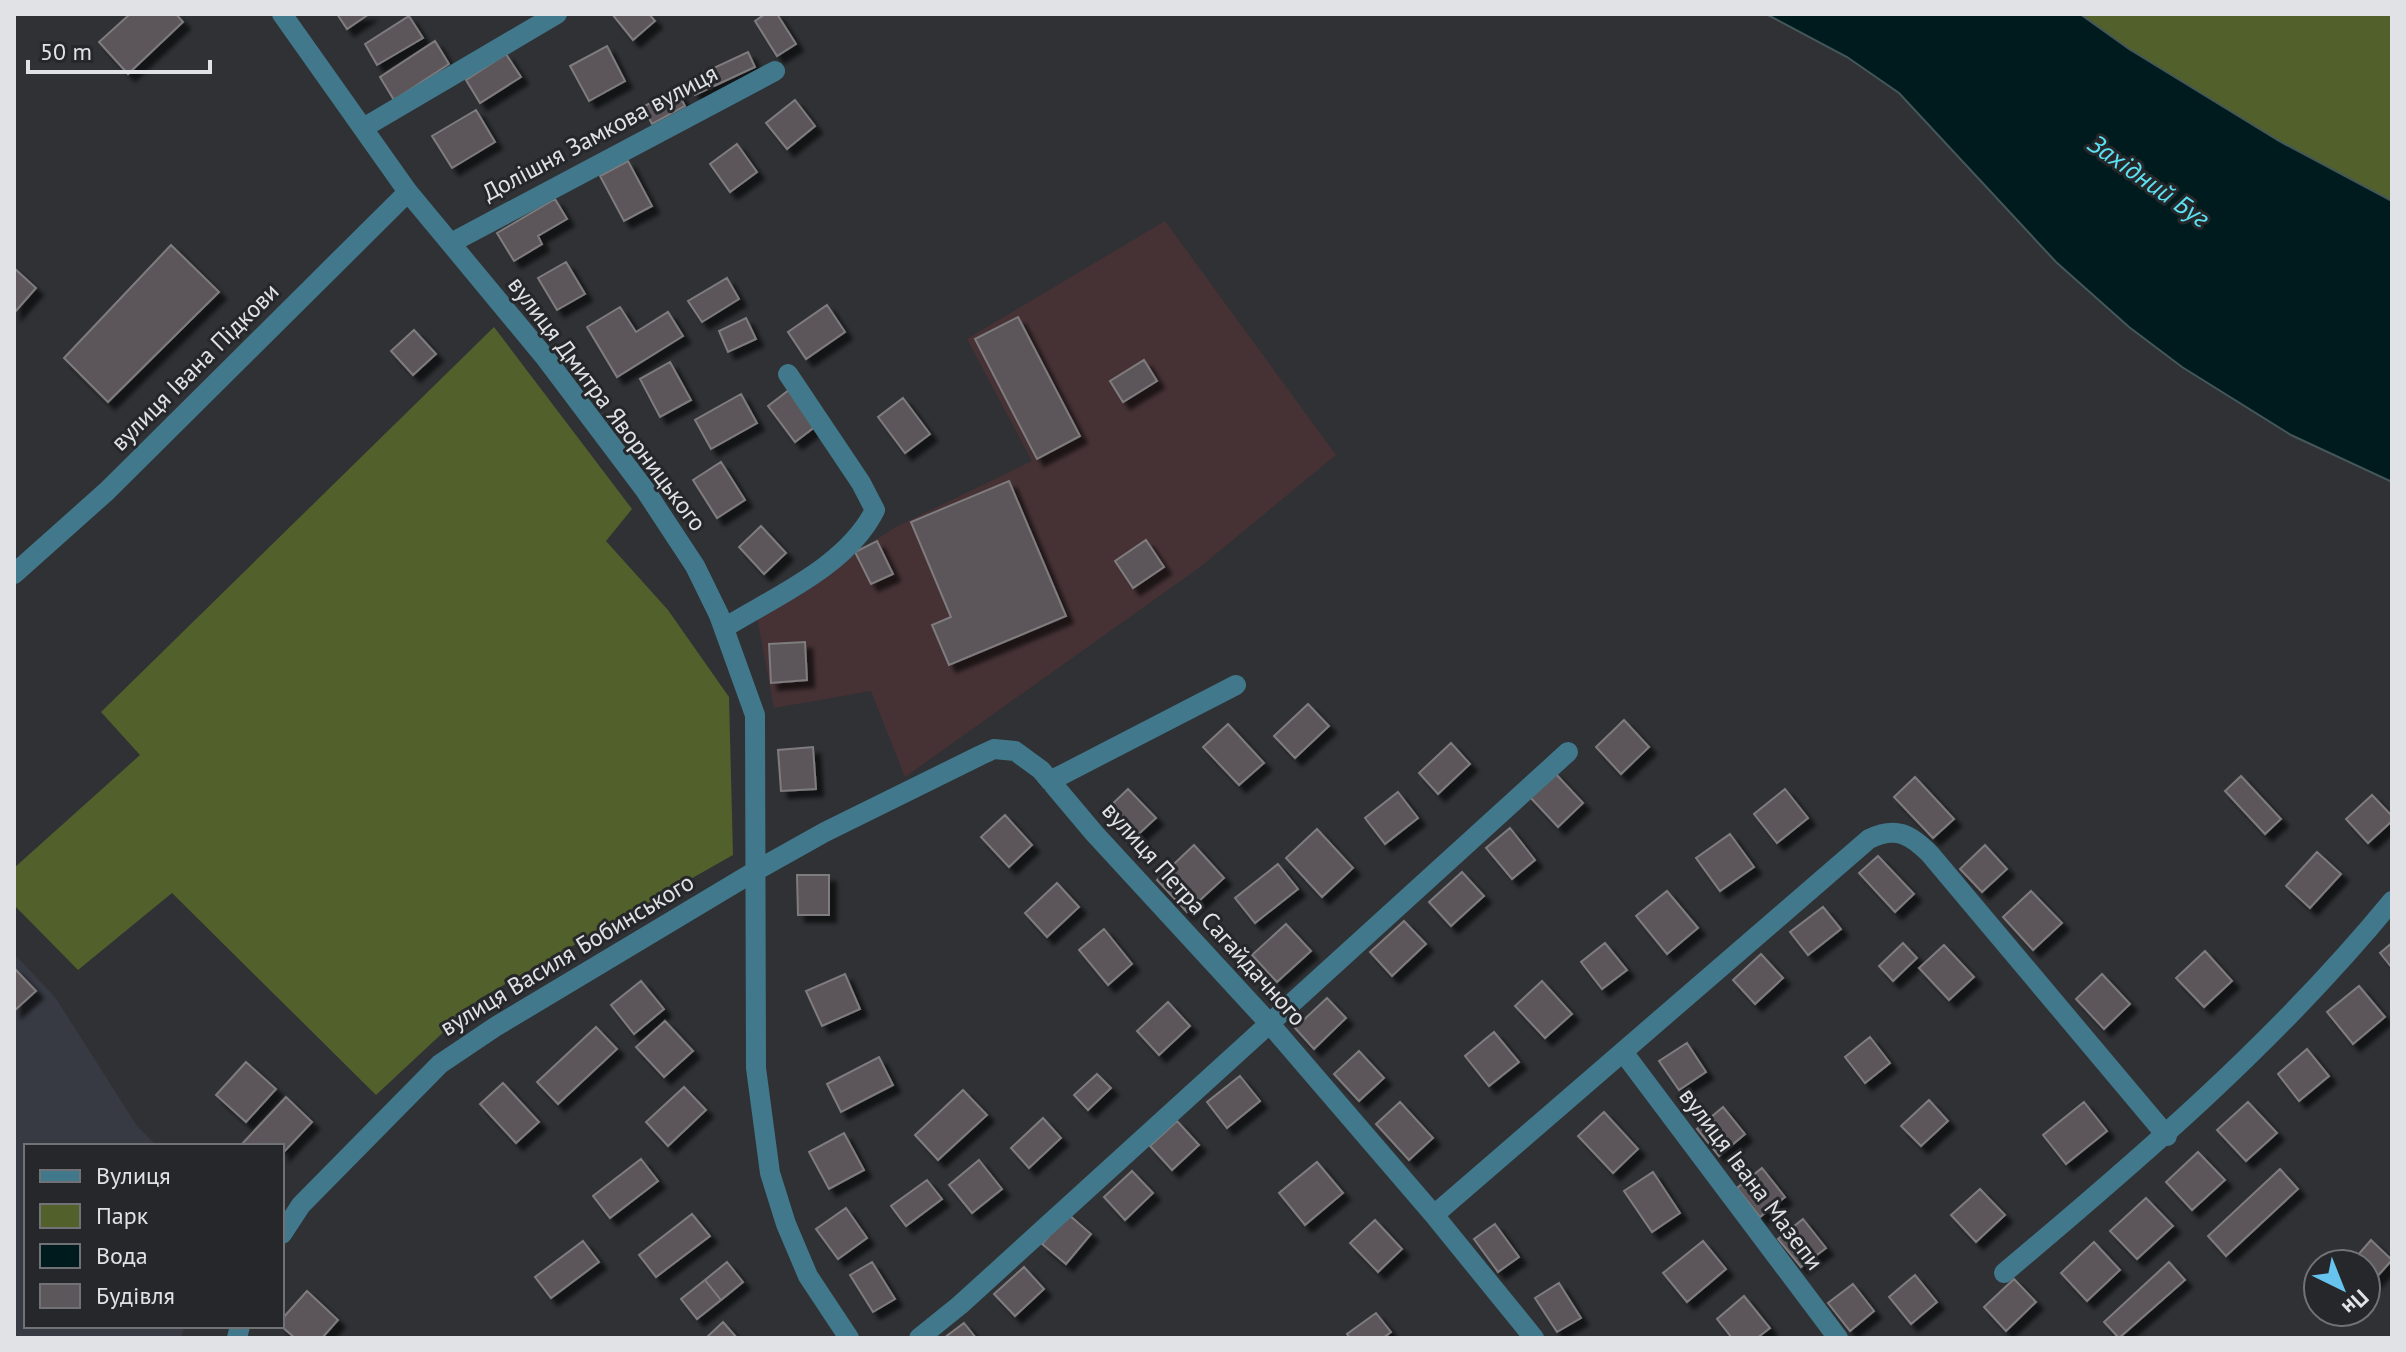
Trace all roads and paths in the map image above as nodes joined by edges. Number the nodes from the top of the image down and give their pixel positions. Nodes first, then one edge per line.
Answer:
1 (282, 14) edge
2 (557, 14) edge
3 (775, 71) dead end
4 (363, 128) junction
5 (408, 192) junction
6 (451, 243) junction
7 (788, 374) dead end
8 (14, 574) edge
9 (724, 628) junction
10 (1236, 685) dead end
11 (1568, 752) dead end
12 (1050, 781) junction
13 (757, 870) junction
14 (2392, 901) edge
15 (1269, 1023) junction
16 (1623, 1052) junction
17 (2167, 1136) junction
18 (1434, 1215) junction
19 (284, 1231) edge
20 (2004, 1273) dead end
21 (849, 1338) edge
22 (919, 1338) edge
23 (1534, 1338) edge
24 (1838, 1338) edge

1 - 4 street, вулиця Дмитра Яворницького
2 - 4 street
3 - 6 street, Долішня Замкова вулиця
4 - 5 street, вулиця Дмитра Яворницького
5 - 6 street, вулиця Дмитра Яворницького
5 - 8 street, вулиця Івана Підкови
6 - 9 street, вулиця Дмитра Яворницького
7 - 9 street
9 - 13 street, вулиця Дмитра Яворницького
10 - 12 street
11 - 15 street
12 - 13 street, вулиця Петра Сагайдачного
12 - 15 street, вулиця Петра Сагайдачного
13 - 19 street, вулиця Василя Бобинського
13 - 21 street, вулиця Дмитра Яворницького
14 - 17 street
15 - 18 street, вулиця Петра Сагайдачного
15 - 22 street
16 - 17 street
16 - 18 street
16 - 24 street, вулиця Івана Мазепи
17 - 20 street
18 - 23 street, вулиця Петра Сагайдачного

